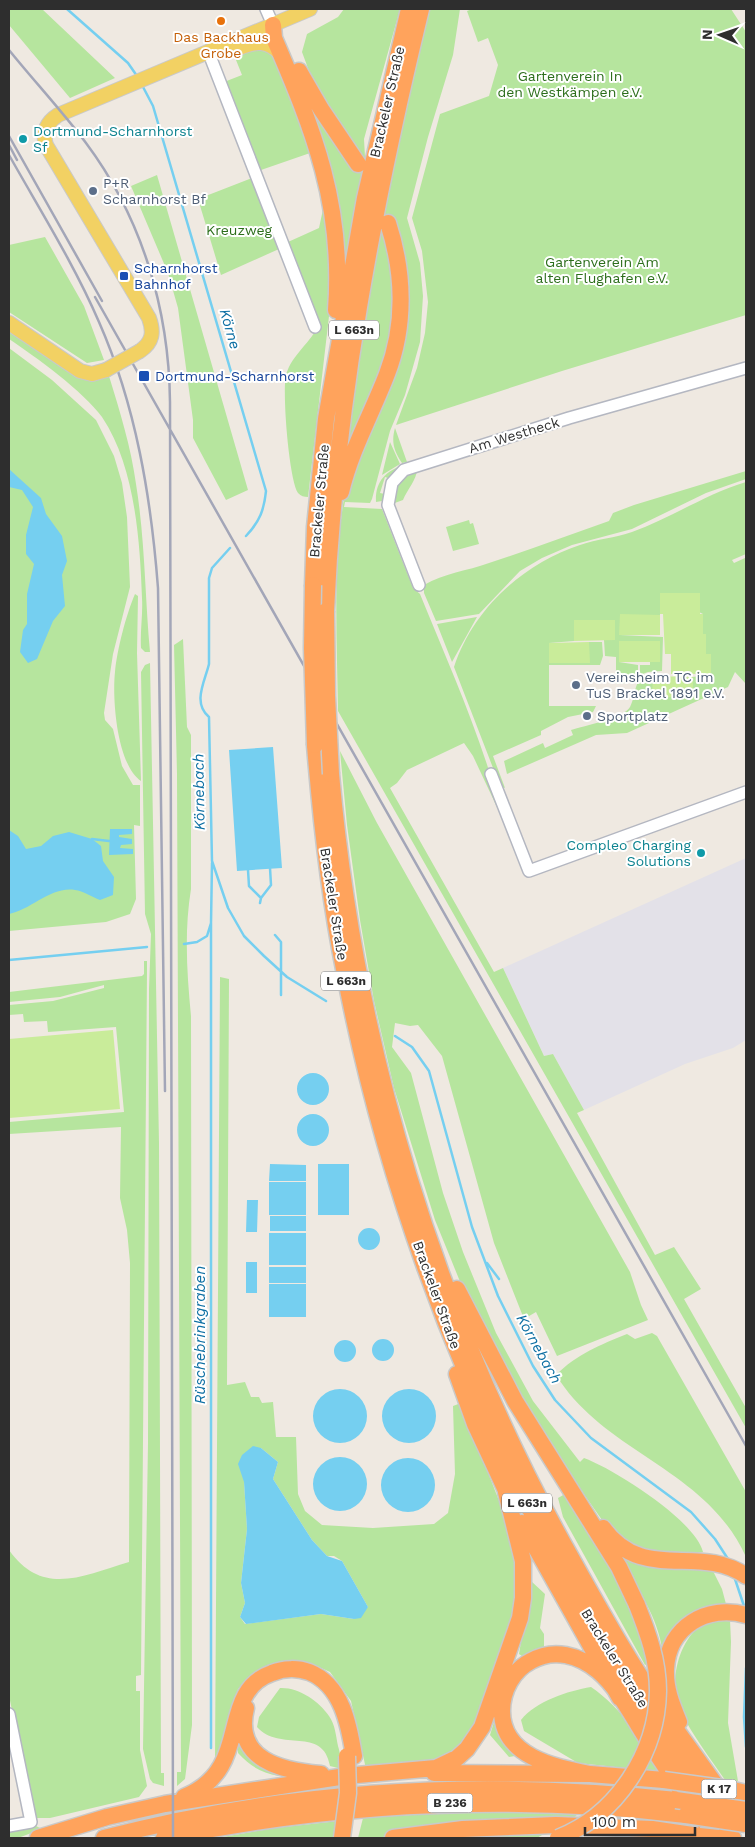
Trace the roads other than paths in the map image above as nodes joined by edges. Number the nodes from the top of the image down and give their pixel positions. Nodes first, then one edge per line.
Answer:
1 (266, 9) edge
2 (310, 9) edge
3 (408, 9) edge
4 (421, 9) edge
5 (273, 24) junction
6 (213, 49) junction
7 (281, 54) junction
8 (358, 164) dead end
9 (388, 223) dead end
10 (9, 323) edge
11 (315, 328) dead end
12 (746, 368) edge
13 (326, 419) junction
14 (328, 551) junction
15 (419, 585) dead end
16 (491, 774) dead end
17 (746, 792) edge
18 (409, 1176) junction
19 (408, 1212) junction
20 (506, 1492) junction
21 (581, 1505) junction
22 (746, 1576) edge
23 (746, 1615) edge
24 (620, 1698) junction
25 (9, 1714) edge
26 (692, 1749) junction
27 (350, 1756) junction
28 (410, 1772) junction
29 (688, 1773) joint
30 (590, 1774) junction
31 (346, 1776) junction
32 (728, 1789) junction
33 (746, 1789) edge
34 (746, 1793) edge
35 (165, 1804) junction
36 (746, 1810) edge
37 (691, 1813) junction
38 (746, 1824) edge
39 (9, 1826) edge
40 (746, 1830) edge
41 (705, 1837) edge
42 (38, 1838) edge
43 (104, 1838) edge
44 (164, 1838) edge
45 (346, 1838) edge
46 (393, 1838) edge
47 (558, 1838) edge
48 (641, 1838) edge
49 (717, 1838) edge
50 (732, 1838) edge

1 - 5 street
2 - 5 main road
3 - 13 highway, Brackeler Straße / L 663n
4 - 14 highway, Brackeler Straße / L 663n
5 - 6 main road
5 - 7 highway
5 - 8 highway
6 - 7 main road
6 - 10 main road, bridge
6 - 11 street
7 - 13 highway
9 - 14 highway
12 - 15 street, Am Westheck
13 - 19 highway, Brackeler Straße / L 663n, bridge
14 - 18 highway, Brackeler Straße / L 663n, bridge
16 - 17 street
18 - 21 highway
18 - 26 highway, Brackeler Straße / L 663n
19 - 20 highway
19 - 29 highway, Brackeler Straße / L 663n
20 - 24 highway
20 - 28 highway
21 - 22 highway
21 - 47 highway, bridge
23 - 26 highway
24 - 30 highway
24 - 37 highway
25 - 39 street
26 - 40 highway, Brackeler Straße / K 17
27 - 31 highway
27 - 35 highway
27 - 45 highway, bridge
28 - 30 highway
28 - 31 highway
29 - 50 highway, Brackeler Straße / K 17
30 - 32 highway, bridge
31 - 35 highway
32 - 33 highway
32 - 34 highway
35 - 42 highway
36 - 43 highway, B 236, bridge
37 - 38 highway, B 236, bridge
37 - 41 highway
37 - 44 highway, B 236
37 - 49 highway
41 - 46 highway
41 - 48 highway
41 - 49 highway, bridge

